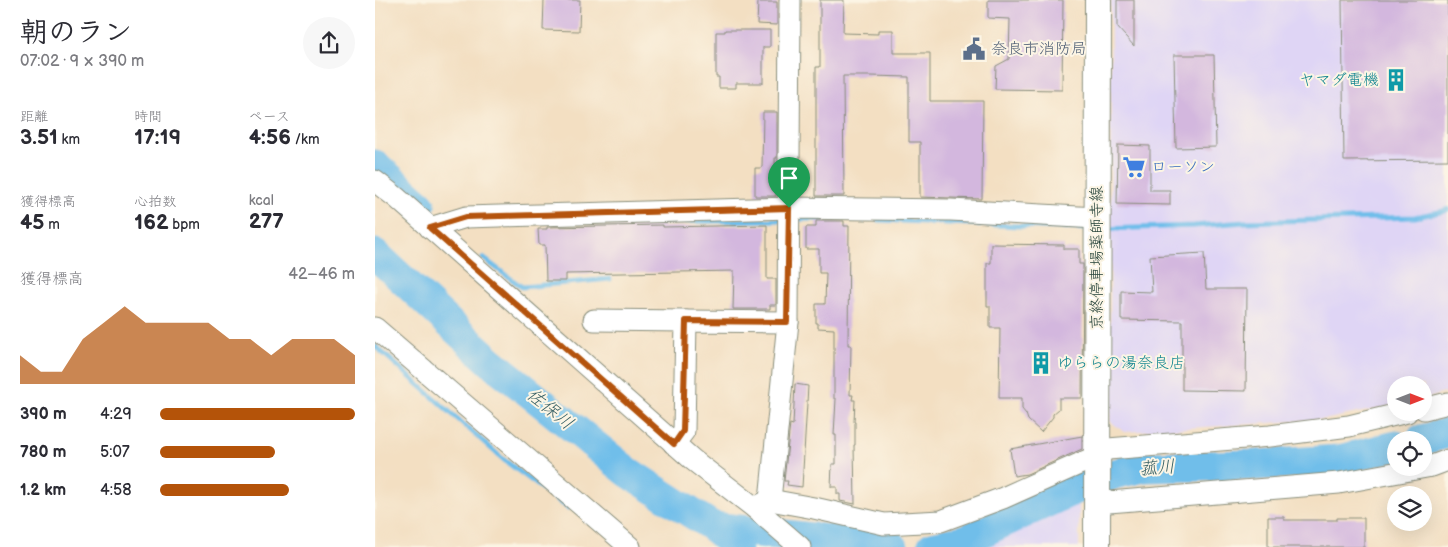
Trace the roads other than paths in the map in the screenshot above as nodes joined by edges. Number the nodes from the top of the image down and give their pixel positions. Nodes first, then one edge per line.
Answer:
1 (790, 0) edge
2 (1098, 0) edge
3 (375, 181) edge
4 (789, 208) junction
5 (1097, 218) junction
6 (430, 228) junction
7 (594, 320) dead end
8 (686, 321) junction
9 (787, 322) junction
10 (375, 328) edge
11 (1448, 403) edge
12 (1433, 407) edge
13 (1387, 417) edge
14 (674, 444) junction
15 (1097, 460) junction
16 (1448, 460) edge
17 (1097, 500) junction
18 (763, 504) junction
19 (630, 547) edge
20 (800, 547) edge
21 (1097, 547) edge

1 - 4 street
2 - 5 main road, 京終停車場薬師寺線
3 - 6 street
4 - 5 street
4 - 6 street
4 - 9 street
5 - 15 main road, 京終停車場薬師寺線
6 - 14 street
7 - 8 street
8 - 9 street
8 - 14 street
9 - 18 street
10 - 19 street
11 - 12 street
13 - 15 street
14 - 18 street
15 - 17 main road, 京終停車場薬師寺線
15 - 18 street
16 - 17 street
17 - 21 main road, 京終停車場薬師寺線
18 - 20 street

